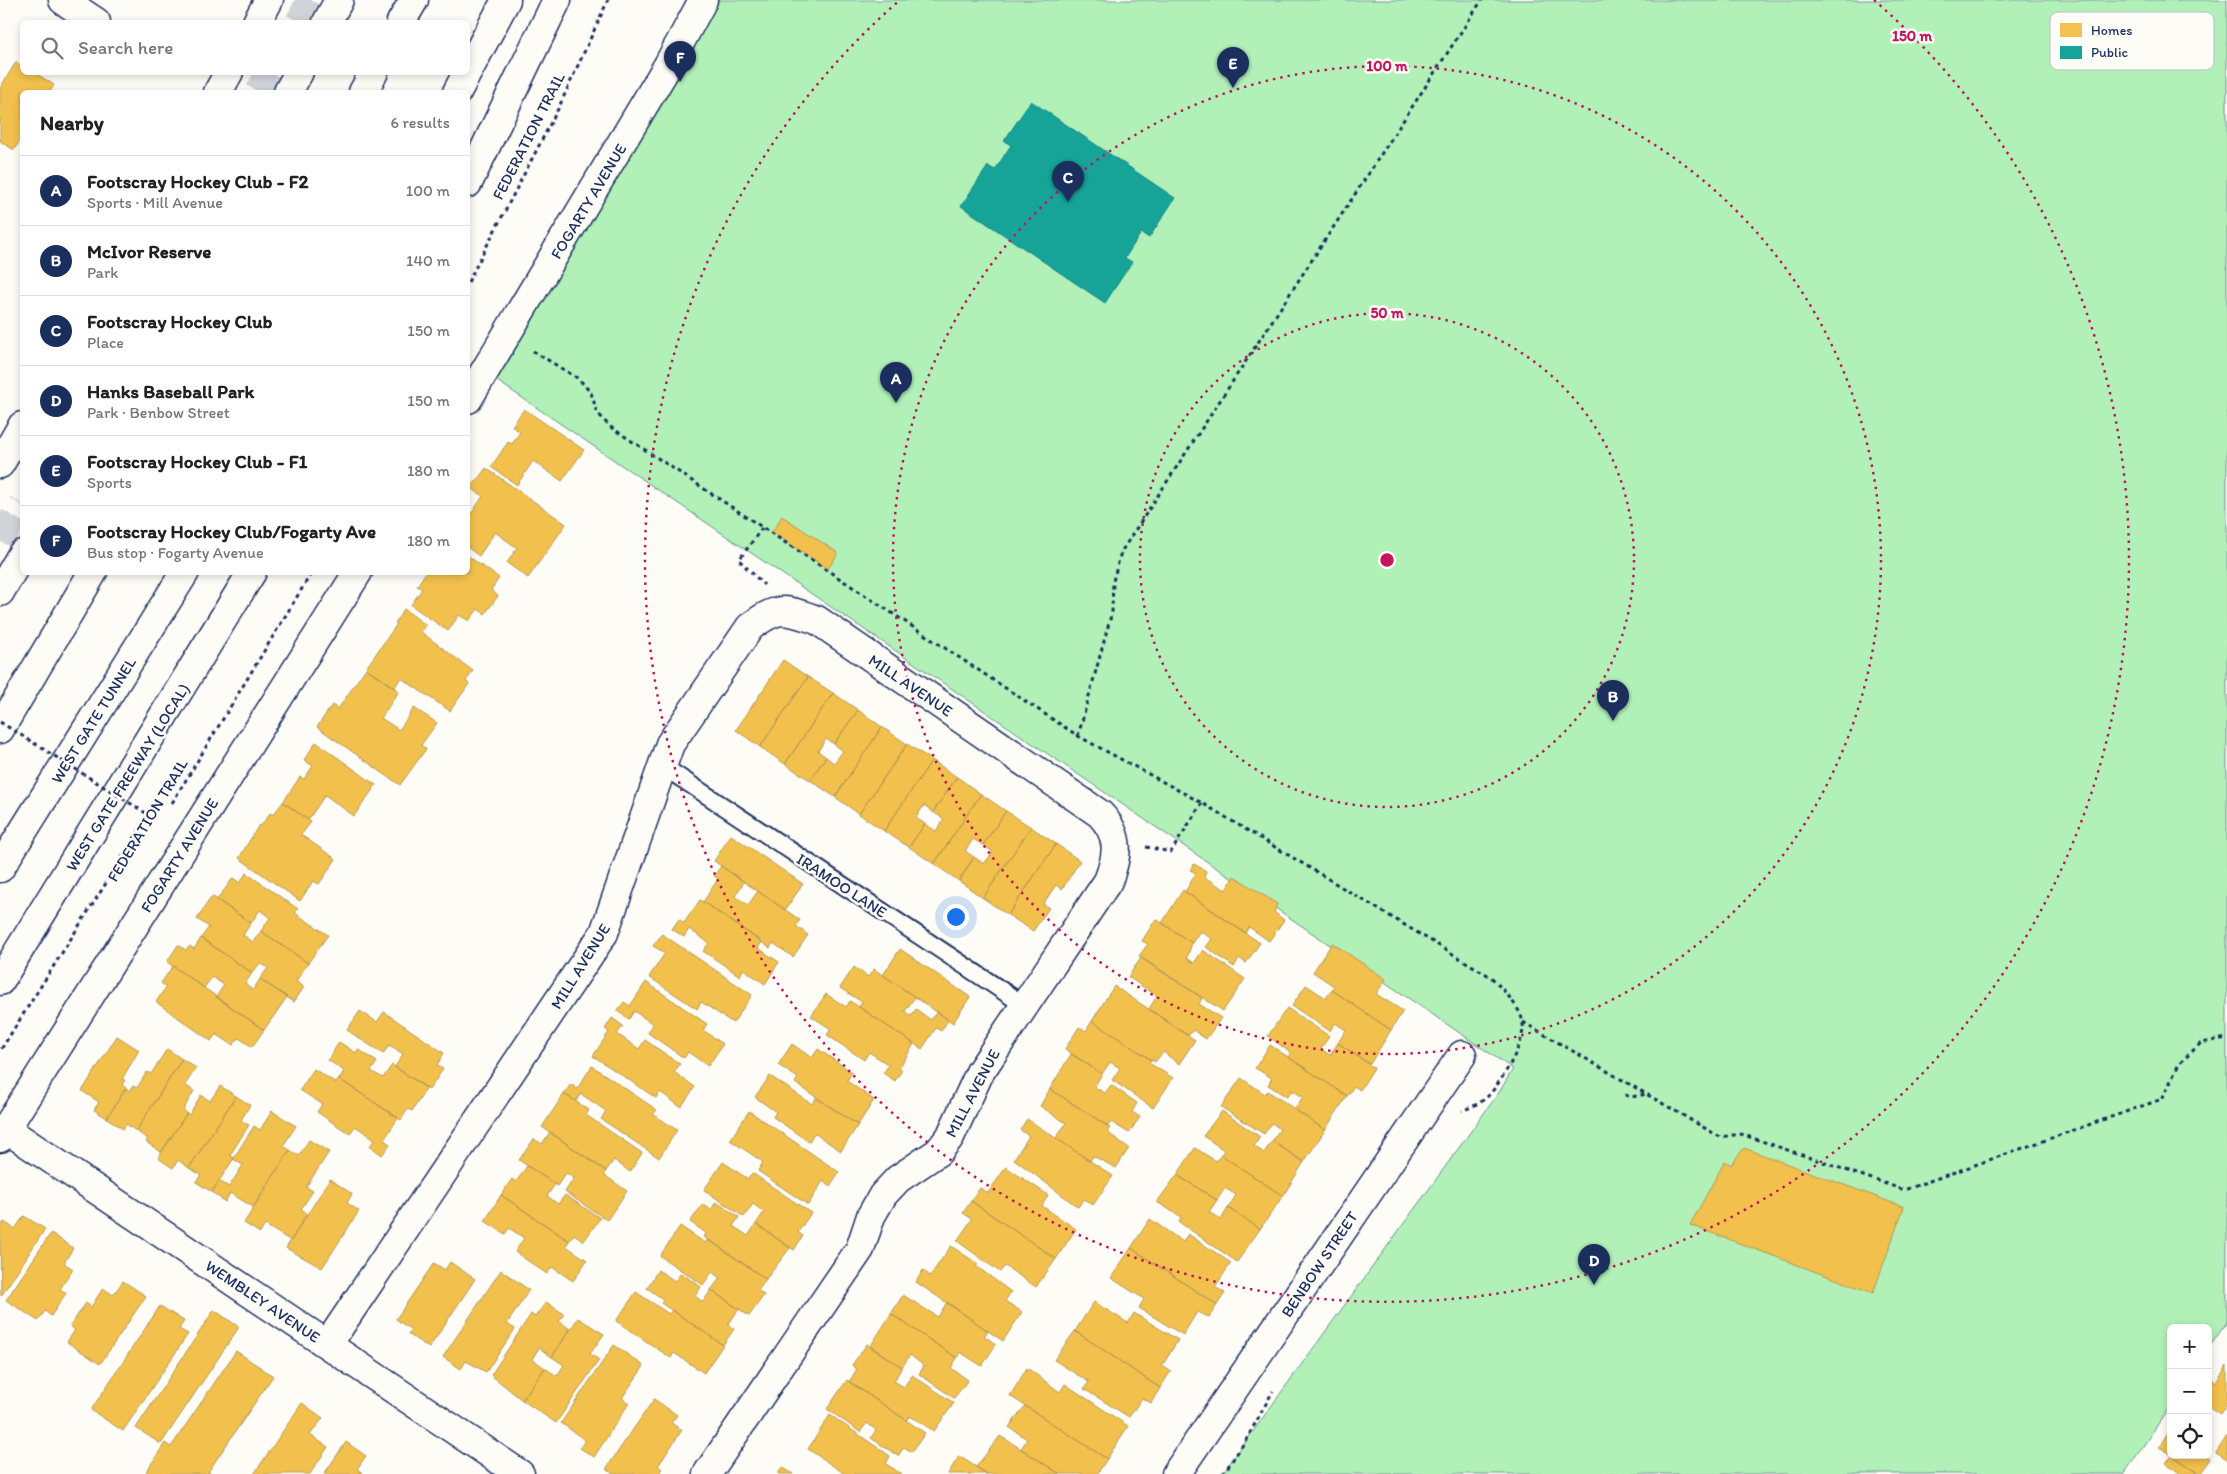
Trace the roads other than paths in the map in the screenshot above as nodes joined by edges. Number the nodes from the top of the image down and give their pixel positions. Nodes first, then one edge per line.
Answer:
1 (63, 0) edge
2 (269, 0) edge
3 (339, 0) edge
4 (414, 0) edge
5 (506, 0) edge
6 (557, 0) edge
7 (703, 0) edge
8 (93, 20) edge
9 (258, 20) edge
10 (328, 20) edge
11 (402, 20) edge
12 (470, 68) edge
13 (227, 75) edge
14 (297, 75) edge
15 (372, 75) edge
16 (466, 75) edge
17 (219, 90) edge
18 (289, 90) edge
19 (365, 90) edge
20 (458, 90) edge
21 (470, 179) edge
22 (470, 396) edge
23 (20, 429) edge
24 (0, 464) edge
25 (20, 557) edge
26 (91, 575) edge
27 (183, 575) edge
28 (250, 575) edge
29 (356, 575) edge
30 (0, 592) edge
31 (0, 729) edge
32 (661, 765) junction
33 (0, 868) edge
34 (0, 981) edge
35 (1024, 1005) junction
36 (1462, 1055) dead end
37 (3, 1133) edge
38 (328, 1344) junction
39 (520, 1474) edge
40 (707, 1474) edge
41 (1176, 1474) edge

1 - 8 main road
2 - 9 main road
3 - 10 main road
4 - 11 main road
5 - 12 main road
6 - 21 main road
7 - 22 main road, FOGARTY AVENUE
13 - 17 main road
14 - 18 main road
15 - 19 main road
16 - 20 main road
23 - 24 main road
25 - 30 main road
26 - 31 main road
27 - 33 main road, WEST GATE TUNNEL
28 - 34 main road, WEST GATE FREEWAY (LOCAL)
29 - 37 main road, FOGARTY AVENUE
32 - 35 lane, IRAMOO LANE
32 - 35 main road, MILL AVENUE
32 - 38 main road, MILL AVENUE
35 - 40 main road, MILL AVENUE
36 - 41 main road, BENBOW STREET
37 - 38 main road, WEMBLEY AVENUE
38 - 39 main road, WEMBLEY AVENUE

